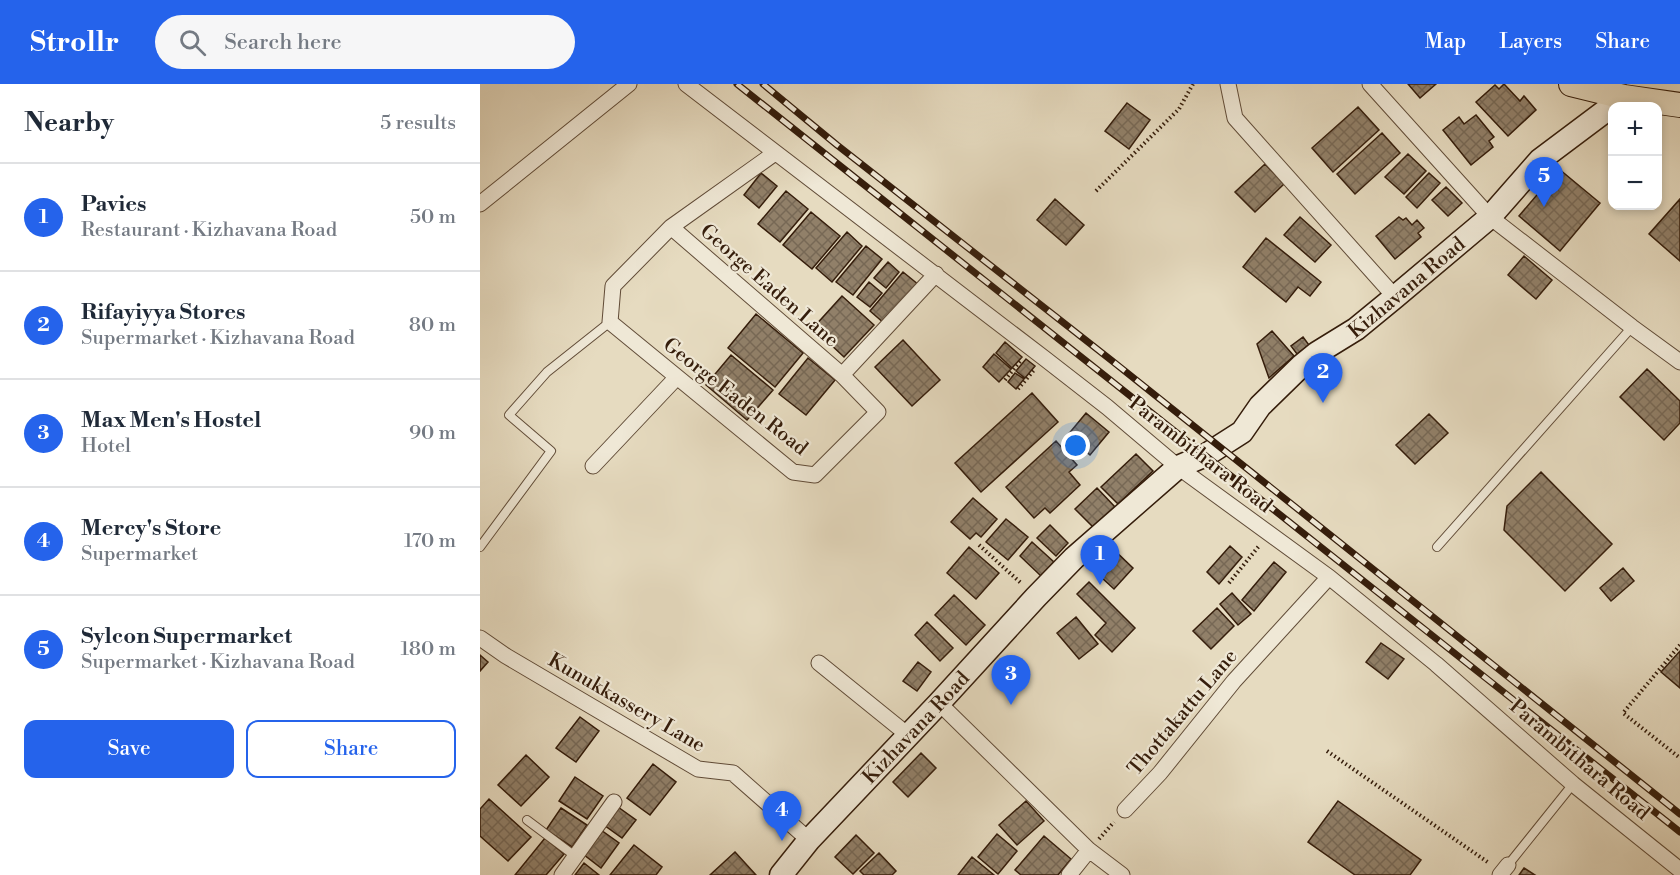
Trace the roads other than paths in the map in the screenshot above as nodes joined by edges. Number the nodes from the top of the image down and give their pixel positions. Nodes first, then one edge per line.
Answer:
1 (629, 84) edge
2 (686, 84) edge
3 (1228, 84) edge
4 (1370, 84) edge
5 (1571, 84) edge
6 (1624, 90) edge
7 (1680, 105) edge
8 (775, 153) junction
9 (480, 204) edge
10 (1490, 217) junction
11 (671, 227) junction
12 (936, 274) junction
13 (1395, 297) junction
14 (610, 322) junction
15 (1632, 327) junction
16 (1680, 362) edge
17 (842, 375) junction
18 (677, 377) junction
19 (593, 466) dead end
20 (1178, 467) junction
21 (480, 547) edge
22 (1437, 547) dead end
23 (1329, 577) junction
24 (480, 638) edge
25 (819, 663) dead end
26 (939, 703) junction
27 (908, 735) junction
28 (1574, 784) junction
29 (614, 802) dead end
30 (1125, 810) road end
31 (527, 820) dead end
32 (809, 840) junction
33 (1089, 850) junction
34 (575, 856) junction
35 (1680, 870) edge
36 (1503, 871) edge
37 (562, 875) edge
38 (781, 875) edge
39 (1069, 875) edge
40 (1122, 875) edge

1 - 9 street
2 - 8 street, Parambithara Road
3 - 13 street
4 - 10 street
5 - 6 main road
6 - 7 main road
6 - 10 street, Kizhavana Road
8 - 11 street
8 - 12 street, Parambithara Road
10 - 13 street, Kizhavana Road
10 - 15 street
11 - 14 street
11 - 17 street, George Eaden Lane
12 - 17 street
12 - 20 street, Parambithara Road
13 - 20 street, Kizhavana Road
14 - 18 street, George Eaden Road
14 - 21 lane
15 - 16 street
15 - 22 lane
17 - 18 street, George Eaden Road
18 - 19 street
20 - 23 street, Parambithara Road
20 - 26 street, Kizhavana Road
23 - 28 street, Parambithara Road
23 - 30 street, Thottakattu Lane
24 - 32 street, Kunukkassery Lane
25 - 27 street
26 - 27 street, Kizhavana Road
26 - 33 street
27 - 32 street, Kizhavana Road
28 - 35 street, Parambithara Road
28 - 36 lane
29 - 34 street
31 - 34 lane
32 - 38 street, Kizhavana Road
33 - 39 street
33 - 40 street
34 - 37 street

